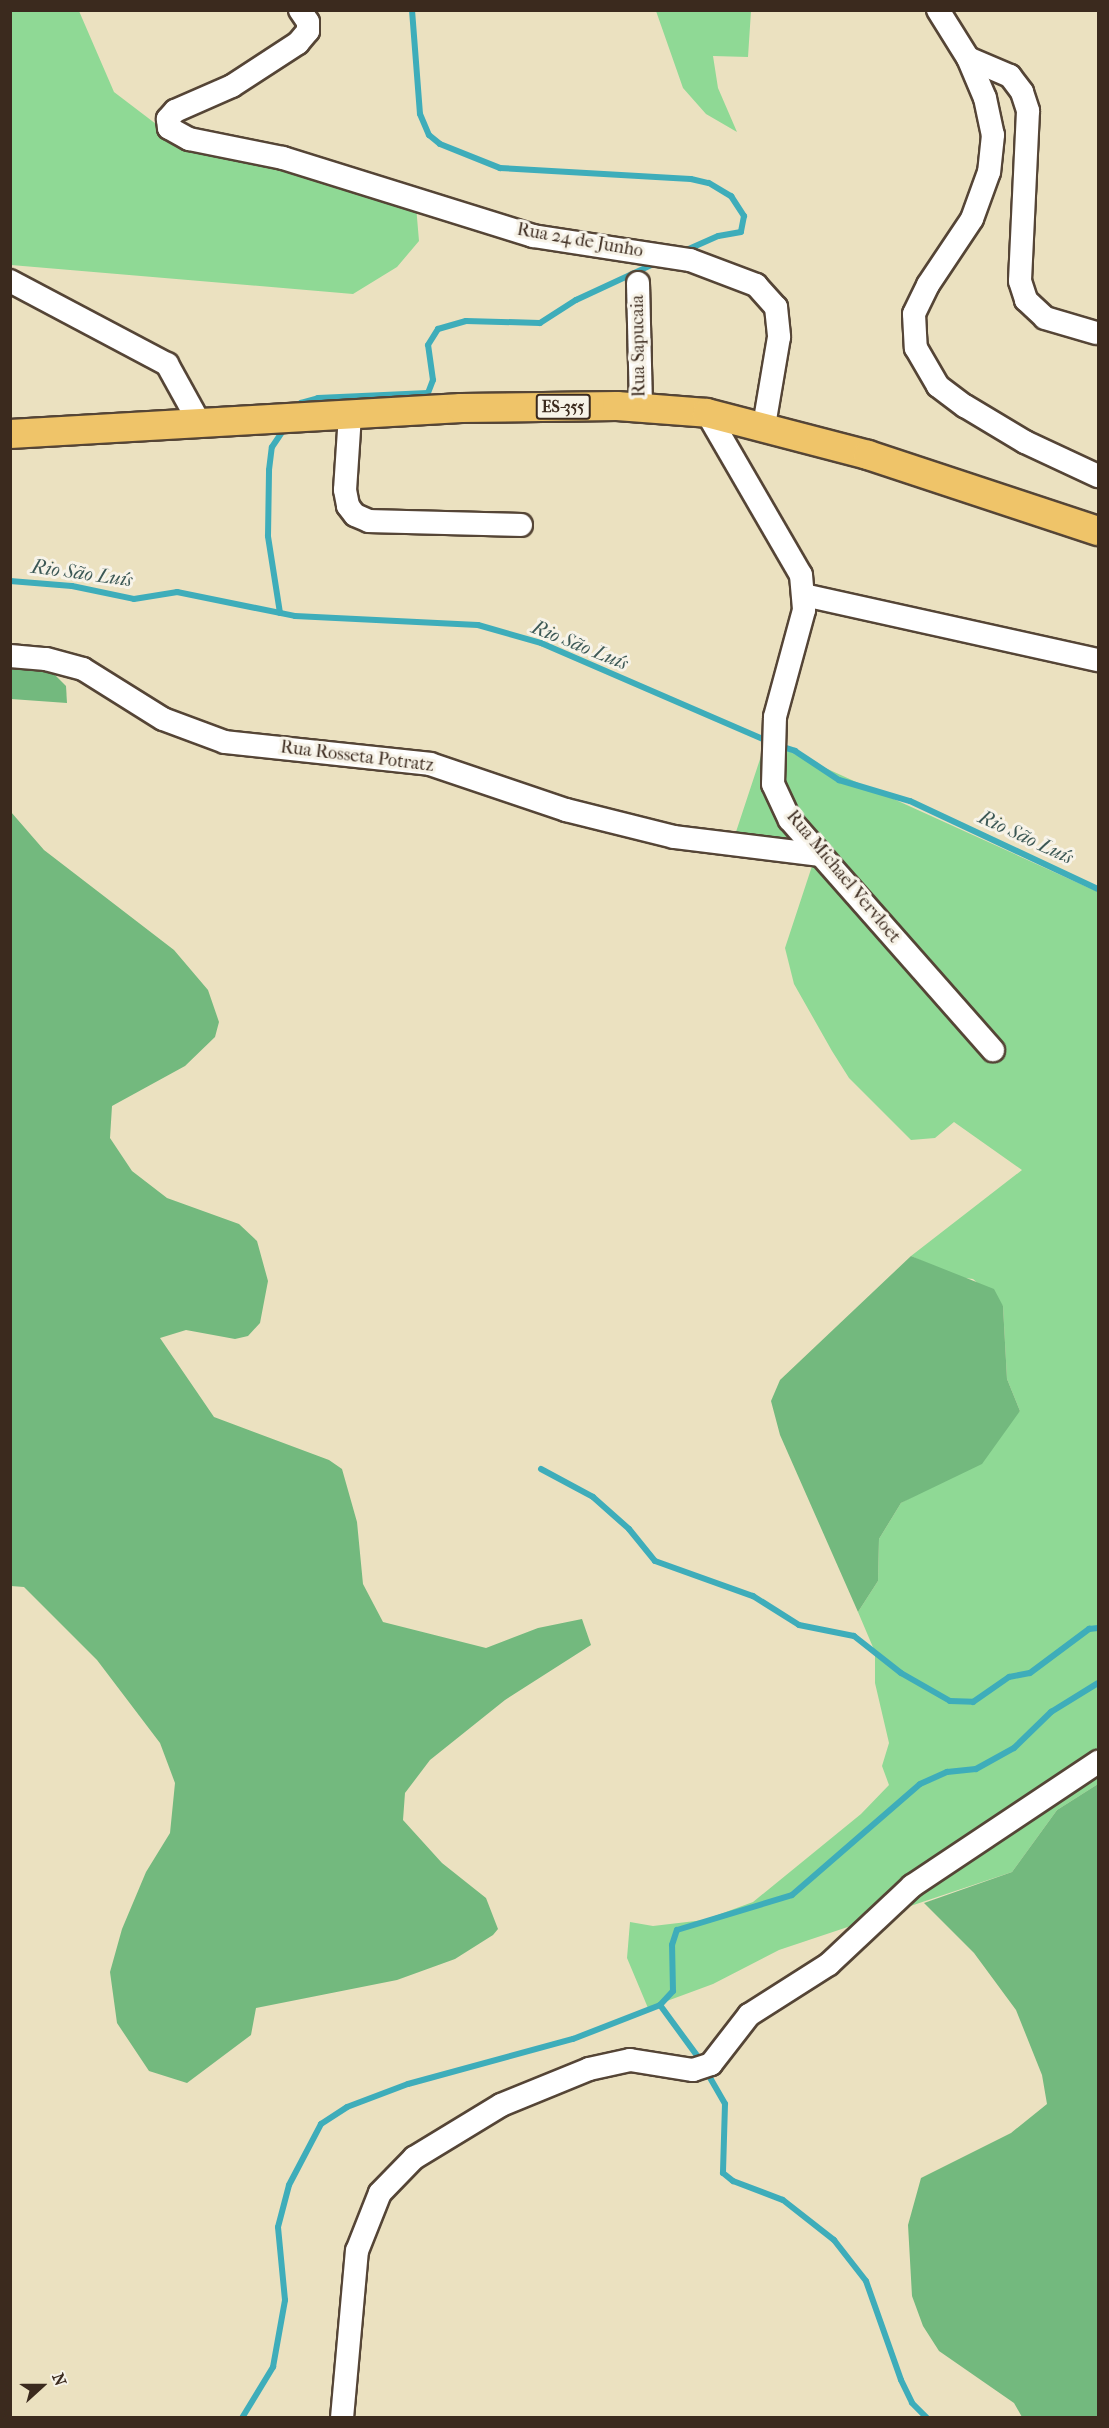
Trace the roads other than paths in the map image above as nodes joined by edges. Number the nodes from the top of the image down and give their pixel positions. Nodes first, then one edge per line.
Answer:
1 (300, 10) edge
2 (938, 10) edge
3 (968, 58) junction
4 (10, 280) edge
5 (638, 283) dead end
6 (1096, 333) dead end
7 (641, 408) junction
8 (707, 413) junction
9 (350, 415) junction
10 (200, 422) junction
11 (764, 426) junction
12 (10, 434) edge
13 (1098, 476) edge
14 (521, 525) dead end
15 (1094, 535) edge
16 (804, 595) junction
17 (10, 656) edge
18 (1098, 660) edge
19 (820, 855) junction
20 (993, 1050) dead end
21 (1098, 1762) edge
22 (342, 2418) edge

1 - 11 street, Rua 24 de Junho
2 - 3 street
3 - 6 street
3 - 13 street
4 - 10 street
5 - 7 street, Rua Sapucaia
7 - 8 main road, ES-355
7 - 9 main road, ES-355
8 - 11 main road, ES-355
8 - 16 street, Rua Michael Vervloet
9 - 10 main road, ES-355
9 - 14 street
10 - 12 main road, ES-355
11 - 15 main road, ES-355
16 - 18 street
16 - 19 street, Rua Michael Vervloet
17 - 19 street, Rua Rosseta Potratz
19 - 20 street, Rua Michael Vervloet
21 - 22 street

